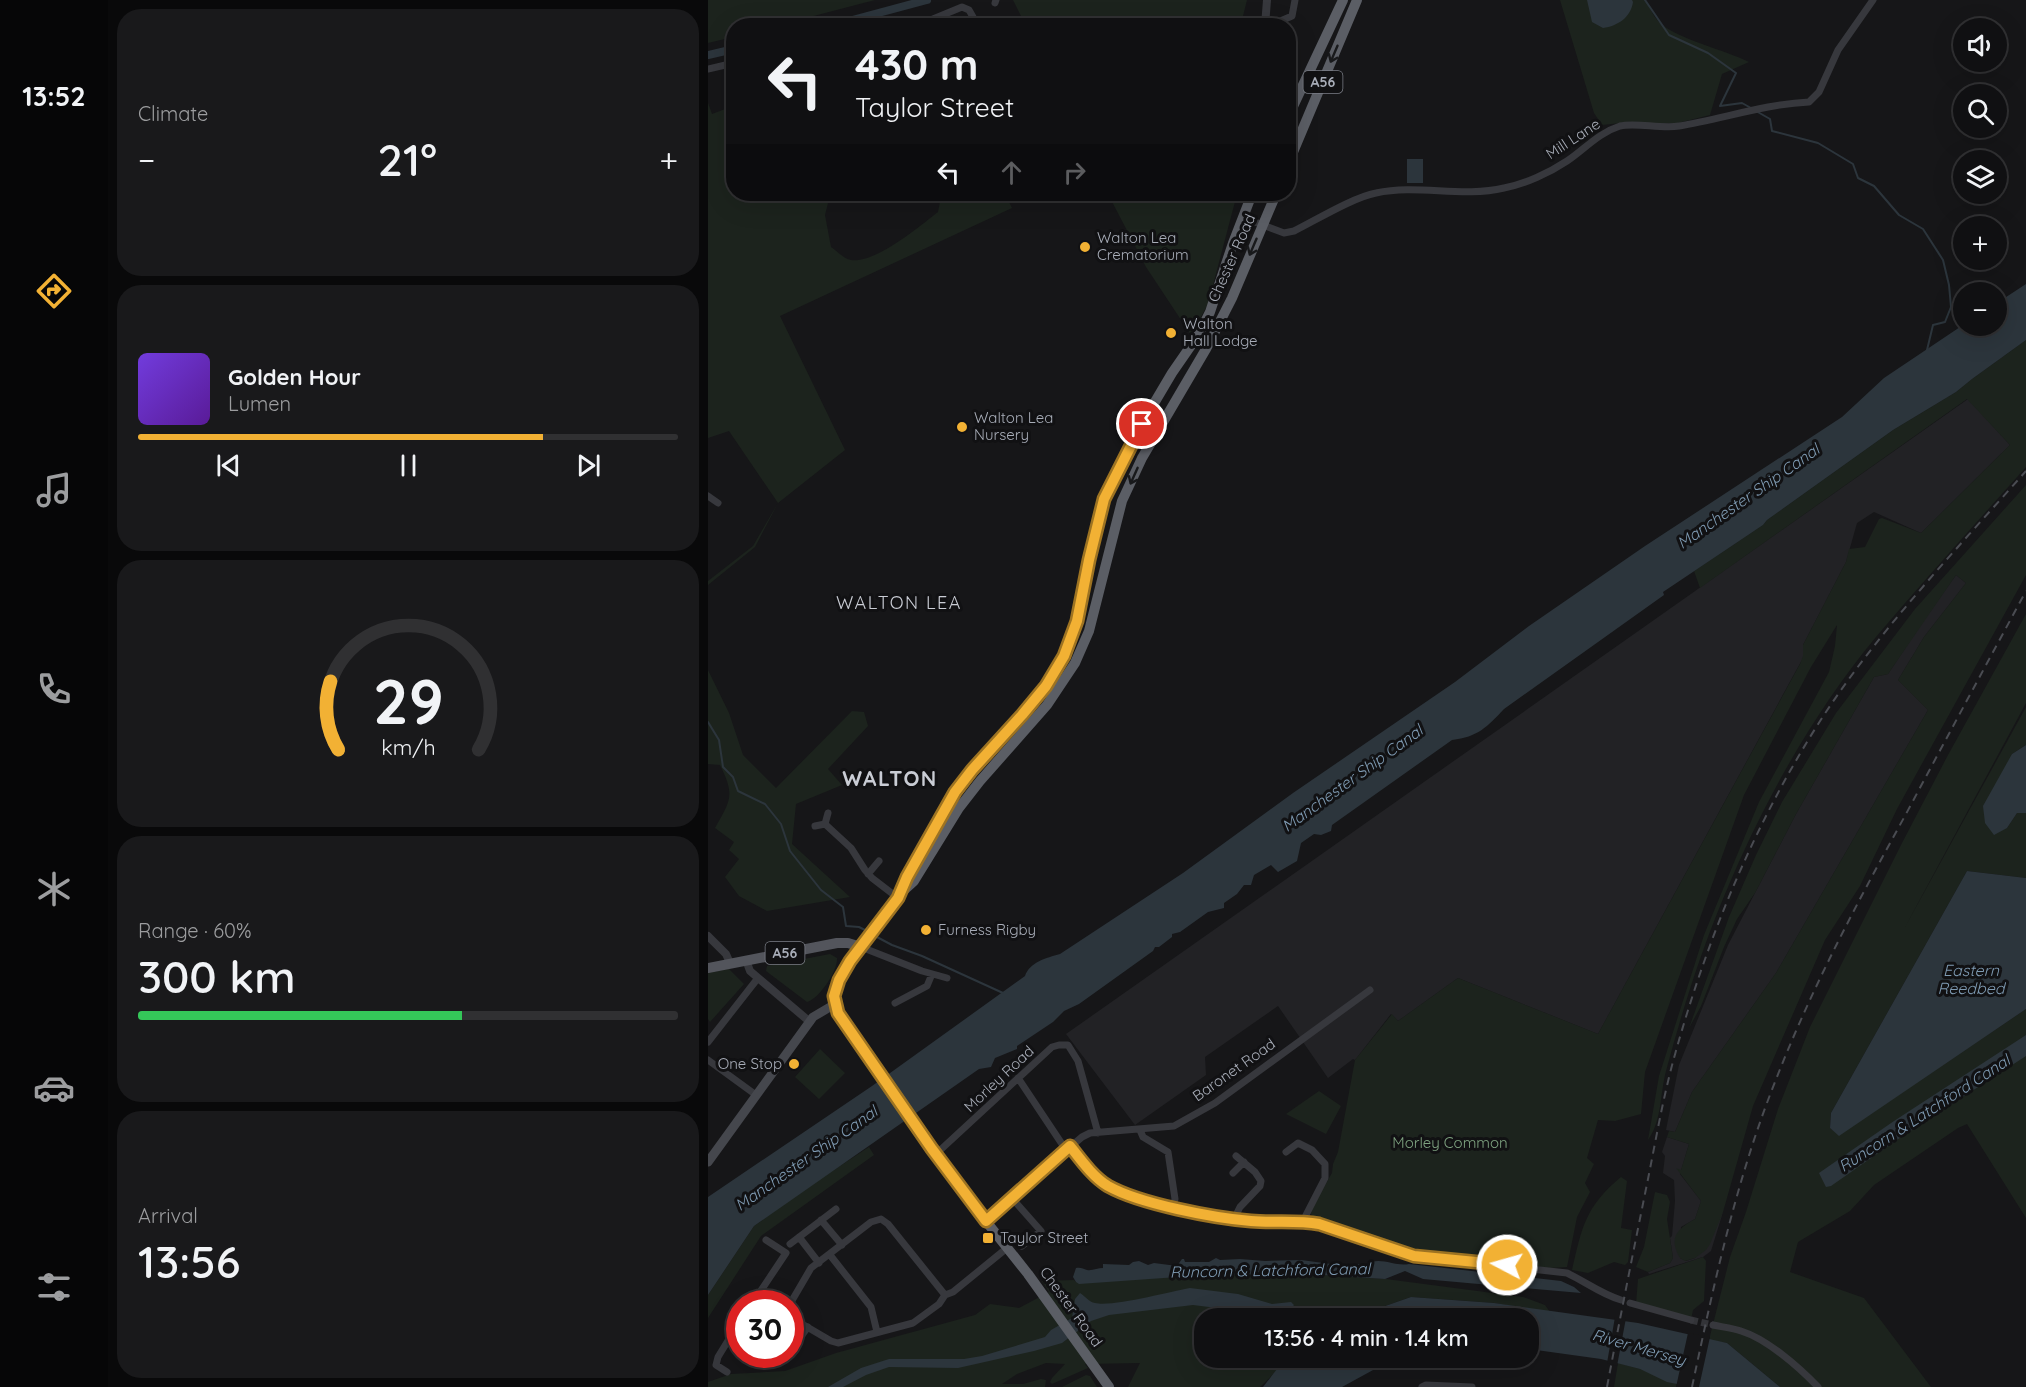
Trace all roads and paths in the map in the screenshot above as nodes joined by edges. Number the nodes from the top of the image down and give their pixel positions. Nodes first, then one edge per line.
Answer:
1 (1267, 0) edge
2 (1295, 0) edge
3 (1343, 0) edge
4 (1357, 0) edge
5 (1873, 0) edge
6 (973, 17) dead end
7 (936, 18) edge
8 (1267, 18) edge
9 (1290, 18) edge
10 (726, 65) edge
11 (708, 69) edge
12 (1296, 100) edge
13 (1296, 145) edge
14 (1249, 201) edge
15 (1273, 201) edge
16 (1242, 217) junction
17 (1263, 226) junction
18 (708, 496) edge
19 (718, 502) dead end
20 (828, 813) dead end
21 (825, 824) junction
22 (815, 826) dead end
23 (879, 861) dead end
24 (868, 874) junction
25 (900, 895) junction
26 (708, 936) edge
27 (863, 944) junction
28 (746, 960) junction
29 (730, 963) junction
30 (708, 968) edge
31 (933, 974) junction
32 (758, 978) junction
33 (947, 978) dead end
34 (1370, 990) dead end
35 (895, 1003) dead end
36 (835, 1004) junction
37 (810, 1022) junction
38 (708, 1042) edge
39 (708, 1060) edge
40 (1018, 1078) junction
41 (756, 1095) junction
42 (1140, 1130) junction
43 (1098, 1133) junction
44 (1068, 1148) junction
45 (933, 1150) junction
46 (1286, 1152) dead end
47 (1236, 1156) dead end
48 (708, 1162) edge
49 (1244, 1162) junction
50 (1233, 1173) dead end
51 (1011, 1197) junction
52 (1173, 1207) junction
53 (836, 1209) dead end
54 (1234, 1219) junction
55 (821, 1220) junction
56 (986, 1221) junction
57 (1305, 1221) junction
58 (799, 1237) junction
59 (766, 1240) dead end
60 (790, 1244) dead end
61 (842, 1245) junction
62 (1022, 1246) dead end
63 (1007, 1248) junction
64 (830, 1255) junction
65 (819, 1263) junction
66 (761, 1290) edge
67 (798, 1290) edge
68 (945, 1295) junction
69 (1621, 1300) dead end
70 (1630, 1303) dead end
71 (1691, 1320) tunnel mouth
72 (804, 1325) edge
73 (1713, 1325) tunnel mouth
74 (808, 1327) junction
75 (804, 1332) edge
76 (877, 1332) junction
77 (726, 1344) edge
78 (727, 1372) dead end
79 (1455, 1386) edge
80 (1109, 1387) edge
81 (1422, 1387) edge
82 (1472, 1387) edge
83 (1818, 1387) edge

1 - 8 street
2 - 9 street
3 - 12 highway, A56
4 -> 13 highway, A56
5 - 17 street, Mill Lane
6 - 7 street
10 - 11 street
14 - 16 highway, Chester Road
15 - 17 highway, Chester Road
16 - 17 street, Mill Lane
16 - 25 highway, Chester Road
17 -> 25 highway, Chester Road
18 - 19 street
20 - 21 street
21 - 22 street
21 - 24 street
23 - 24 street
24 - 25 street
25 - 27 highway, Chester Road
26 - 29 street
27 - 28 main road, A56
27 - 31 street
27 - 36 highway, Chester Road
28 - 29 main road, A56
28 - 32 street
29 - 30 main road, A56
31 - 33 street
31 - 35 street
32 - 37 street
32 - 38 street
34 - 42 street, Baronet Road
36 - 37 main road
36 - 45 highway, Chester Road
37 - 41 main road
39 - 41 street
40 - 43 street, Morley Road
40 - 44 street
40 - 45 street, Morley Road
41 - 48 main road
42 - 43 street, Baronet Road
42 - 52 street
43 - 44 street
44 - 51 street
44 - 52 street
45 - 56 highway, Chester Road
46 - 57 street
47 - 49 street
49 - 50 street
49 - 54 street
51 - 56 street
51 - 62 street
52 - 54 street
53 - 55 street
54 - 57 street
55 - 58 street
55 - 61 street
56 - 63 highway, Chester Road
57 - 69 street
58 - 60 street
58 - 65 street
59 - 66 street
61 - 64 street
61 - 68 street
63 - 68 street
63 - 80 highway, Chester Road
64 - 65 street
64 - 76 street
65 - 67 street
68 - 76 street
70 - 71 street
72 - 74 street
73 - 83 street
74 - 75 street
74 - 76 street
77 - 78 street
79 - 81 street
79 - 82 street

